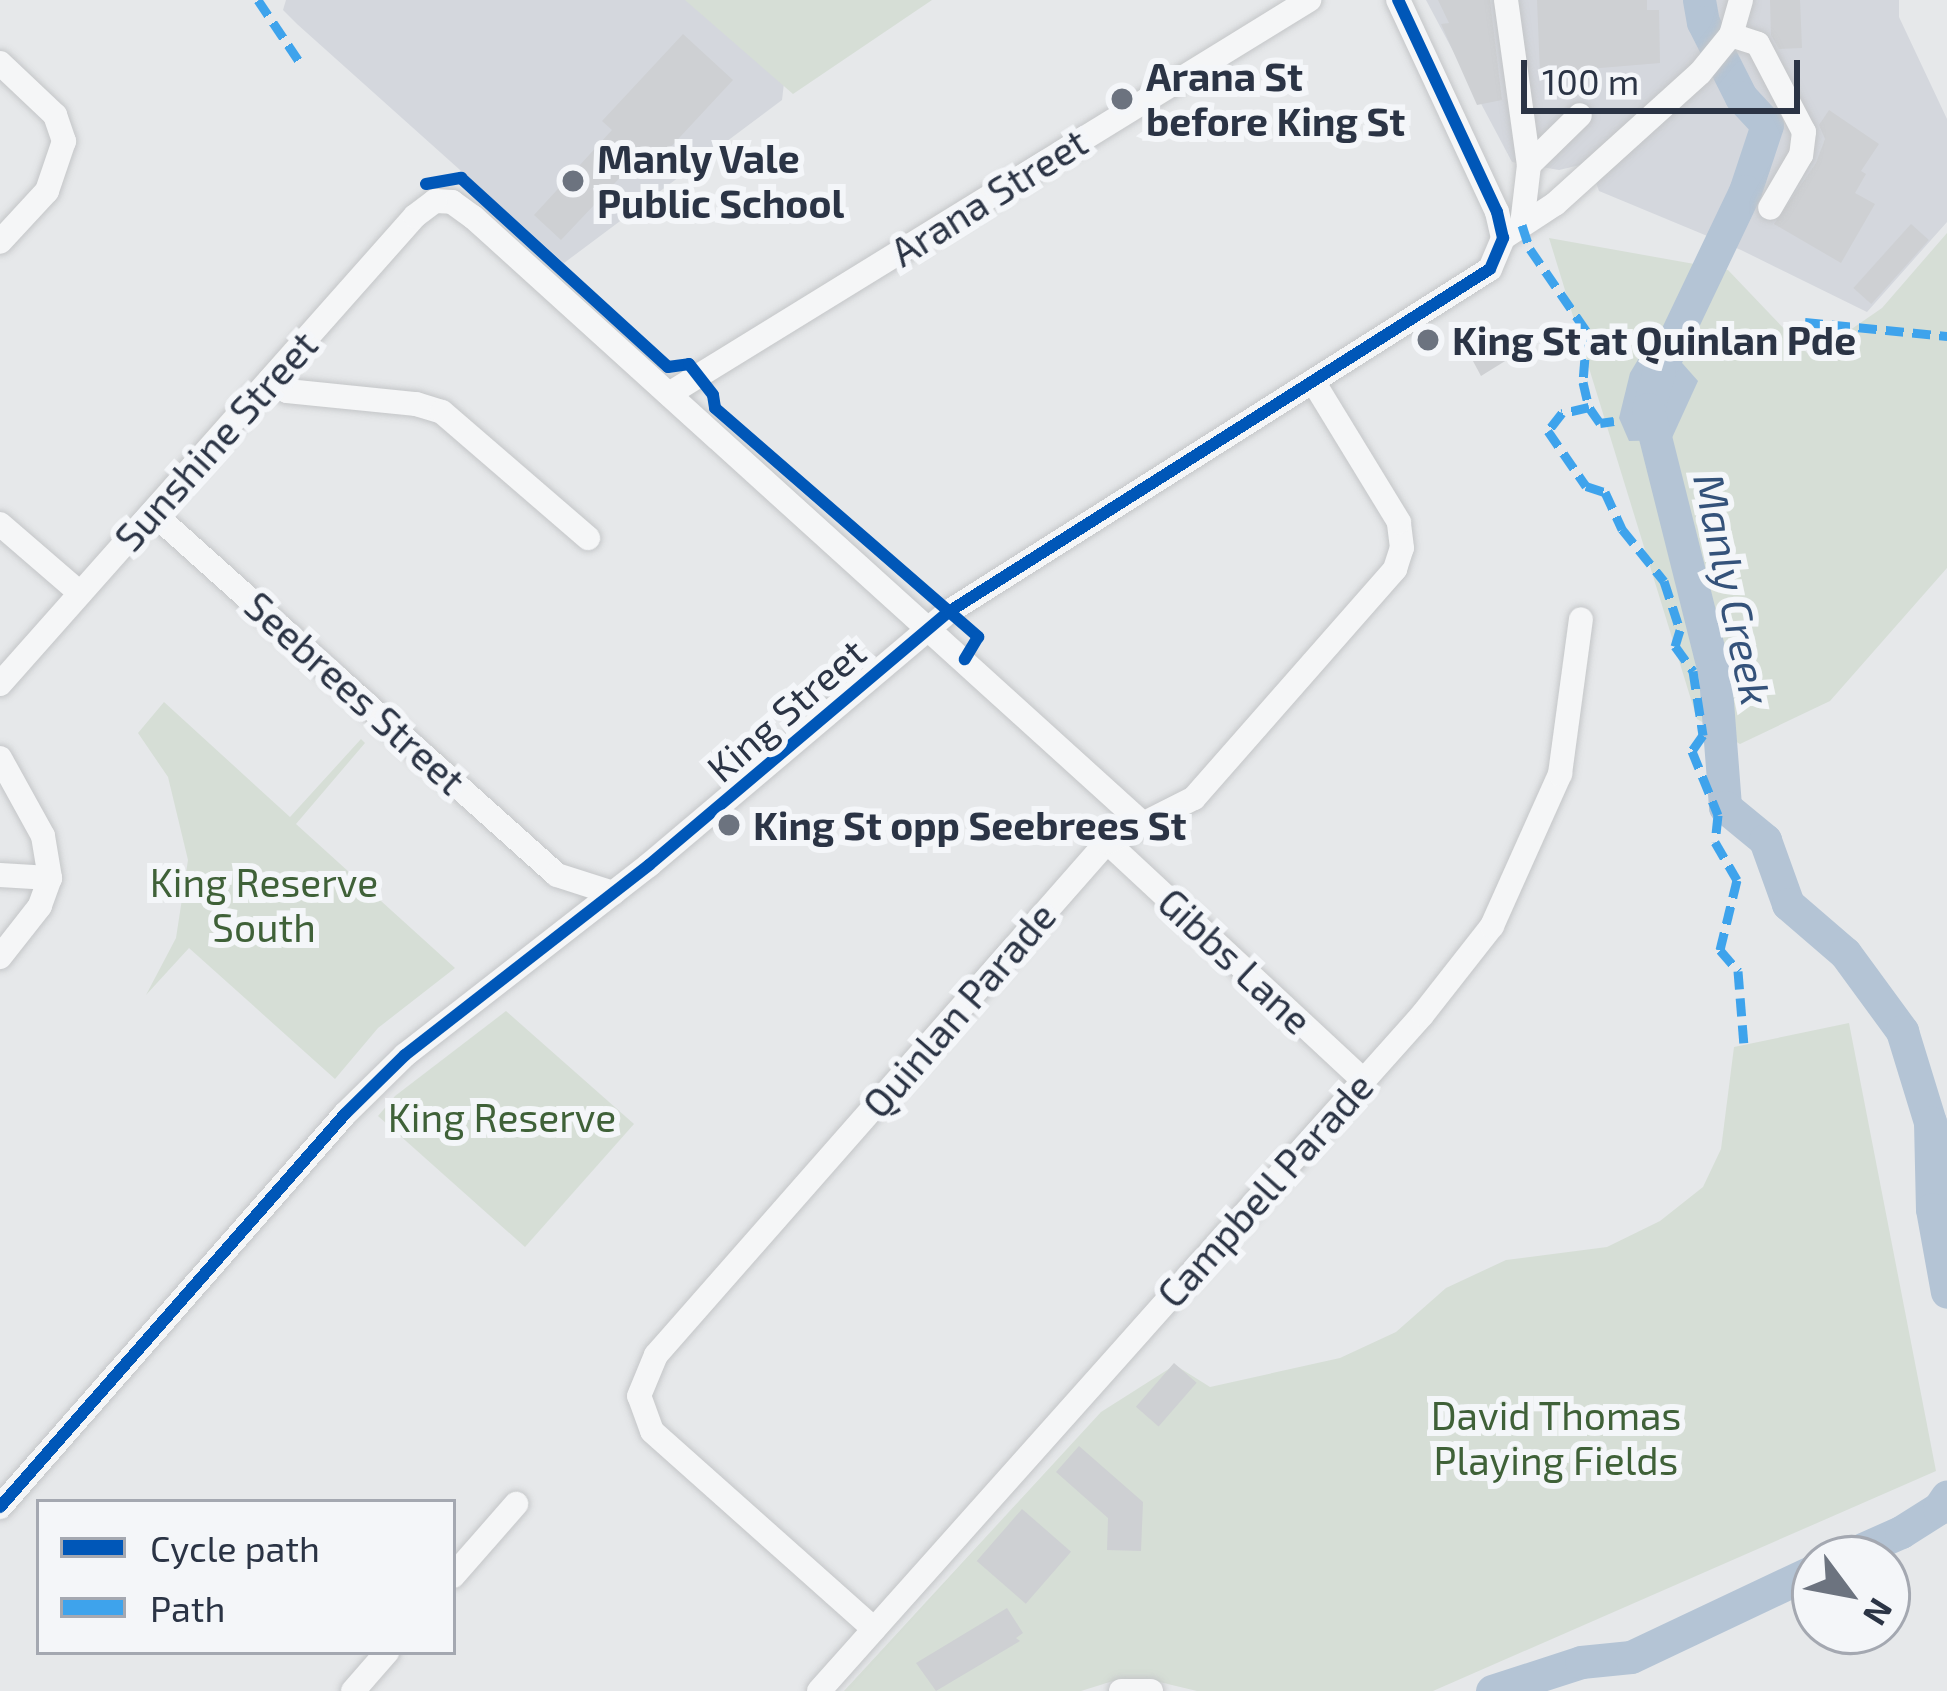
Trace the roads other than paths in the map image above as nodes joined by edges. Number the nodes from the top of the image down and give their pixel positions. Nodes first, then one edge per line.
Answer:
1 (1309, 0) edge
2 (1398, 0) edge
3 (1506, 0) edge
4 (1741, 0) edge
5 (1731, 35) junction
6 (0, 62) edge
7 (1580, 116) dead end
8 (1529, 165) junction
9 (1770, 208) dead end
10 (1513, 231) junction
11 (0, 242) edge
12 (270, 380) junction
13 (1313, 381) junction
14 (669, 394) junction
15 (153, 513) junction
16 (0, 524) edge
17 (588, 538) dead end
18 (80, 593) junction
19 (1581, 619) dead end
20 (928, 627) junction
21 (0, 684) edge
22 (0, 758) edge
23 (1141, 822) junction
24 (1107, 842) junction
25 (0, 875) edge
26 (556, 875) junction
27 (50, 878) junction
28 (614, 893) junction
29 (570, 927) junction
30 (0, 957) edge
31 (1363, 1080) junction
32 (516, 1504) dead end
33 (0, 1507) edge
34 (456, 1573) edge
35 (874, 1629) junction
36 (384, 1655) edge
37 (353, 1691) edge
38 (819, 1691) edge
39 (1121, 1691) edge
40 (1151, 1691) edge

1 - 14 street, Arana Street
2 - 10 street
3 - 8 street
4 - 5 street
5 - 9 street
5 - 10 street
6 - 11 street
7 - 8 street
8 - 10 street
10 - 13 street, King Street
12 - 14 street, Sunshine Street
12 - 15 street, Sunshine Street
12 - 17 street
13 - 20 street, King Street
13 - 23 street, Quinlan Parade
14 - 20 street
15 - 18 street, Sunshine Street
15 - 26 street, Seebrees Street
16 - 18 street
18 - 21 street, Sunshine Street
19 - 31 street, Campbell Parade
20 - 23 street
20 - 28 street, King Street
22 - 27 street
23 - 24 street, Quinlan Parade
24 - 31 street, Gibbs Lane
24 - 35 street, Quinlan Parade
25 - 27 street
26 - 28 street, Seebrees Street
26 - 29 street
27 - 30 street
28 - 29 street, King Street
29 - 33 street, King Street
31 - 35 street, Campbell Parade
32 - 34 street
35 - 38 street, Campbell Parade
36 - 37 street
39 - 40 street

